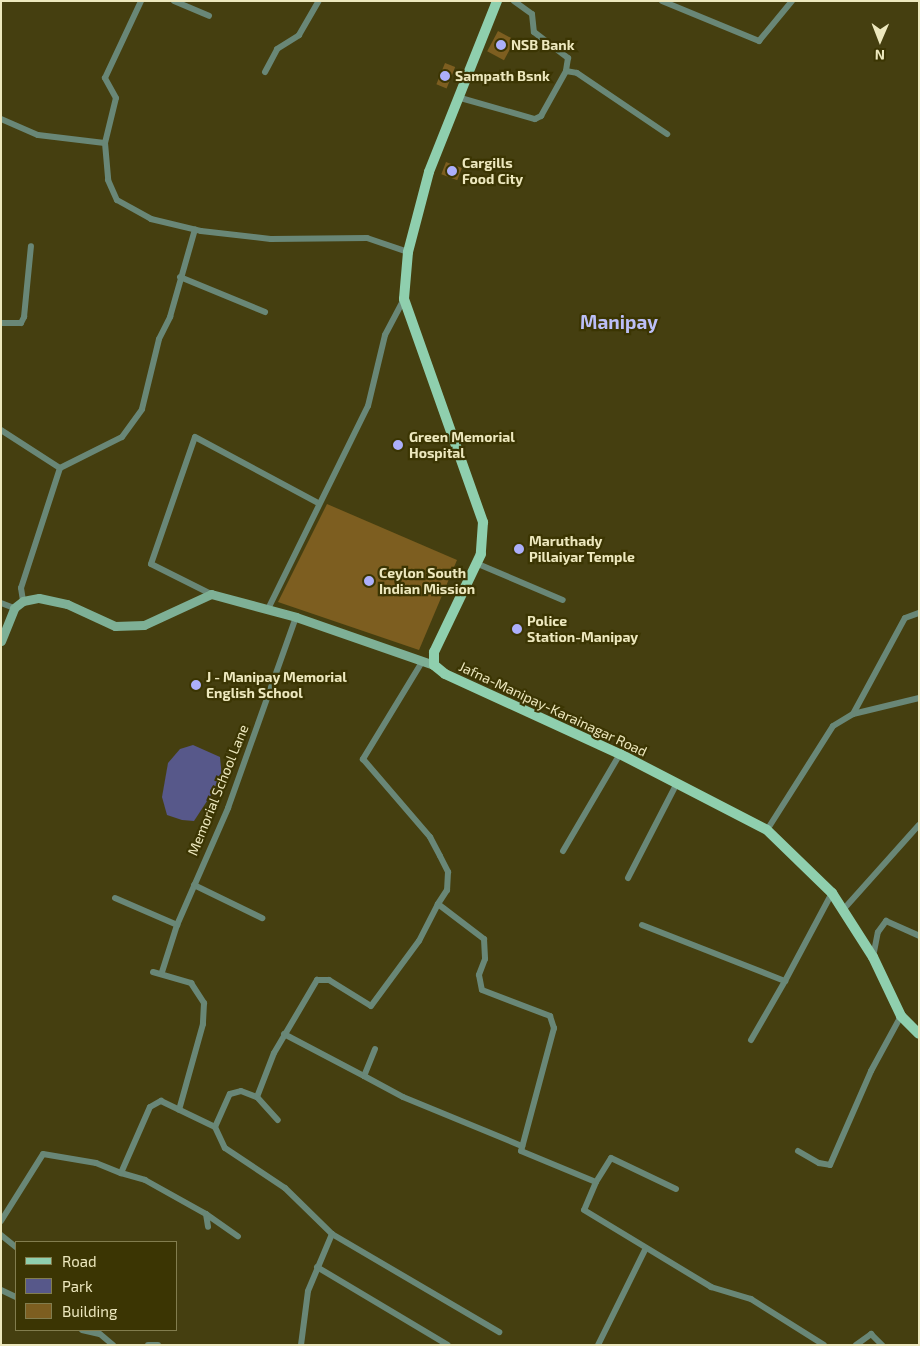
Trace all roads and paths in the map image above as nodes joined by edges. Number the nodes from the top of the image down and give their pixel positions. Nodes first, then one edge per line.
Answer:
1 (142, 1) edge
2 (174, 1) edge
3 (319, 1) edge
4 (497, 1) edge
5 (514, 1) edge
6 (662, 1) edge
7 (792, 1) edge
8 (209, 16) dead end
9 (566, 71) junction
10 (265, 72) dead end
11 (456, 97) junction
12 (1, 119) edge
13 (667, 134) dead end
14 (105, 143) junction
15 (195, 229) junction
16 (31, 246) dead end
17 (408, 252) junction
18 (180, 277) junction
19 (404, 299) junction
20 (265, 312) dead end
21 (1, 323) edge
22 (1, 430) edge
23 (60, 468) junction
24 (318, 503) junction
25 (478, 564) junction
26 (210, 594) junction
27 (563, 600) dead end
28 (23, 602) junction
29 (1, 603) edge
30 (14, 608) junction
31 (268, 609) junction
32 (919, 613) edge
33 (296, 617) junction
34 (1, 641) edge
35 (422, 662) junction
36 (434, 665) junction
37 (919, 698) edge
38 (853, 714) junction
39 (620, 754) junction
40 (677, 783) junction
41 (919, 825) edge
42 (767, 830) junction
43 (563, 851) dead end
44 (628, 878) dead end
45 (194, 885) junction
46 (832, 893) junction
47 (115, 898) dead end
48 (438, 904) junction
49 (842, 912) junction
50 (262, 918) dead end
51 (177, 925) junction
52 (642, 925) dead end
53 (919, 936) edge
54 (872, 957) junction
55 (153, 972) dead end
56 (162, 972) junction
57 (785, 981) junction
58 (901, 1016) junction
59 (284, 1034) junction
60 (919, 1034) edge
61 (751, 1040) dead end
62 (376, 1050) dead end
63 (364, 1076) junction
64 (257, 1098) junction
65 (179, 1110) junction
66 (278, 1120) dead end
67 (215, 1126) junction
68 (522, 1146) junction
69 (798, 1150) dead end
70 (121, 1174) junction
71 (596, 1182) junction
72 (676, 1189) dead end
73 (206, 1214) junction
74 (1, 1221) edge
75 (208, 1227) dead end
76 (332, 1234) junction
77 (1, 1236) edge
78 (238, 1236) dead end
79 (15, 1246) edge
80 (646, 1248) junction
81 (317, 1267) junction
82 (1, 1290) edge
83 (15, 1297) edge
84 (86, 1331) edge
85 (499, 1332) dead end
86 (113, 1345) edge
87 (148, 1345) edge
88 (158, 1345) edge
89 (301, 1345) edge
90 (448, 1345) edge
91 (598, 1345) edge
92 (824, 1345) edge
93 (856, 1345) edge
94 (882, 1345) edge

1 - 14 street
2 - 8 street
3 - 10 street
4 - 11 main road
5 - 9 street
6 - 7 street
9 - 11 street
9 - 13 street
11 - 17 main road
12 - 14 street
14 - 15 street
15 - 17 street
15 - 18 street
16 - 21 street
17 - 19 main road
18 - 20 street
18 - 23 street
19 - 24 street
19 - 25 main road
22 - 23 street
23 - 28 street
24 - 26 street
24 - 31 street
25 - 27 street
25 - 36 main road
26 - 28 street
26 - 31 street
28 - 30 street
29 - 30 street
30 - 34 street
31 - 33 street
32 - 38 street
33 - 35 street
33 - 45 street, Memorial School Lane
35 - 36 street
35 - 48 street
36 - 39 main road, Jafna-Manipay-Karainagar Road
37 - 38 street
38 - 42 street
39 - 40 main road, Jafna-Manipay-Karainagar Road
39 - 43 street
40 - 42 main road, Jafna-Manipay-Karainagar Road
40 - 44 street
41 - 49 street
42 - 46 main road, Jafna-Manipay-Karainagar Road
45 - 50 street
45 - 51 street, Memorial School Lane
46 - 49 main road, Jafna-Manipay-Karainagar Road
46 - 57 street
47 - 51 street
48 - 59 street
48 - 68 street
49 - 54 main road, Jafna-Manipay-Karainagar Road
51 - 56 street, Memorial School Lane
52 - 57 street
53 - 54 street
54 - 58 main road, Jafna-Manipay-Karainagar Road
55 - 56 street
56 - 65 street
57 - 61 street
58 - 60 main road, Jafna-Manipay-Karainagar Road
58 - 69 street
59 - 63 street
59 - 64 street
62 - 63 street
63 - 68 street
64 - 66 street
64 - 67 street
65 - 67 street
65 - 70 street
67 - 76 street
68 - 71 street
70 - 73 street
70 - 74 street
71 - 72 street
71 - 80 street
73 - 75 street
73 - 78 street
76 - 81 street
76 - 85 street
77 - 79 street
80 - 91 street
80 - 92 street
81 - 89 street
81 - 90 street
82 - 83 street
84 - 86 street
87 - 88 street
93 - 94 street

